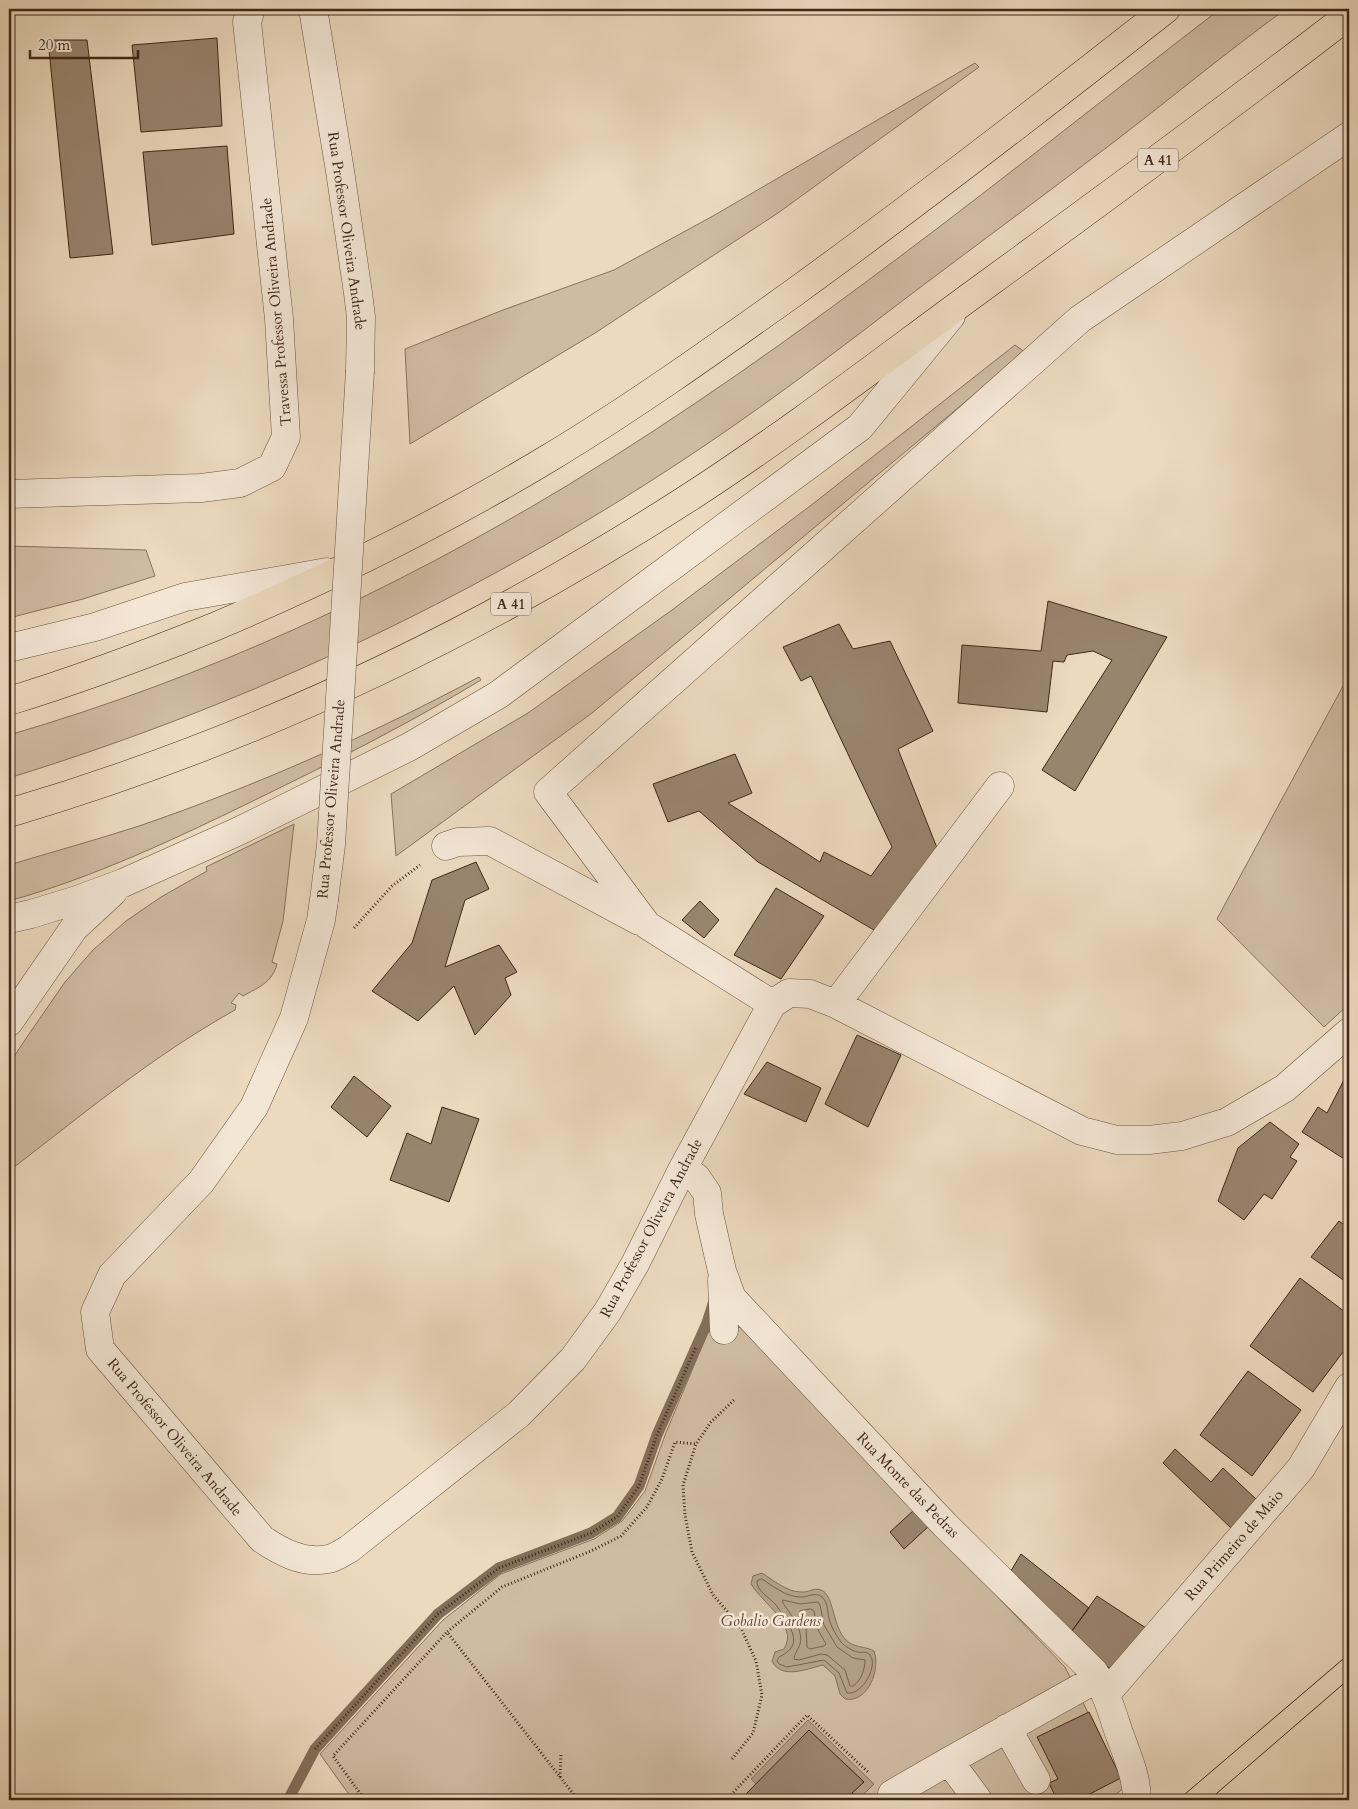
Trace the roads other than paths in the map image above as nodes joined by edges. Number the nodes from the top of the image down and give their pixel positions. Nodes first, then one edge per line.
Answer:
1 (251, 9) edge
2 (313, 9) edge
3 (1166, 9) edge
4 (1349, 16) edge
5 (1349, 136) edge
6 (963, 301) junction
7 (9, 494) edge
8 (346, 569) junction
9 (9, 648) edge
10 (9, 701) edge
11 (1000, 786) dead end
12 (9, 813) edge
13 (446, 846) road end
14 (123, 883) junction
15 (9, 919) edge
16 (647, 925) junction
17 (772, 1004) junction
18 (836, 1004) junction
19 (9, 1022) edge
20 (1349, 1032) edge
21 (682, 1170) junction
22 (722, 1271) junction
23 (724, 1330) dead end
24 (1349, 1387) edge
25 (1102, 1686) junction
26 (1007, 1728) junction
27 (949, 1761) junction
28 (1036, 1780) dead end
29 (892, 1794) road end
30 (978, 1800) edge
31 (1137, 1800) edge

1 - 7 street, Travessa Professor Oliveira Andrade
2 - 21 street, Rua Professor Oliveira Andrade, bridge
3 - 8 highway
4 - 6 highway, A 41
5 - 16 street
6 - 12 highway, A 41
6 - 14 street
8 - 9 street
8 - 10 highway
11 - 18 street
13 - 16 street
14 - 15 street
14 - 19 street
16 - 17 street
17 - 18 street
17 - 21 street, Rua Professor Oliveira Andrade
18 - 20 street
21 - 22 street, Rua Monte das Pedras
22 - 23 street
22 - 25 street, Rua Monte das Pedras
24 - 25 street, Rua Primeiro de Maio
25 - 26 street
25 - 31 street, Rua Monte das Pedras
26 - 27 street
26 - 28 street
27 - 29 street
27 - 30 street

